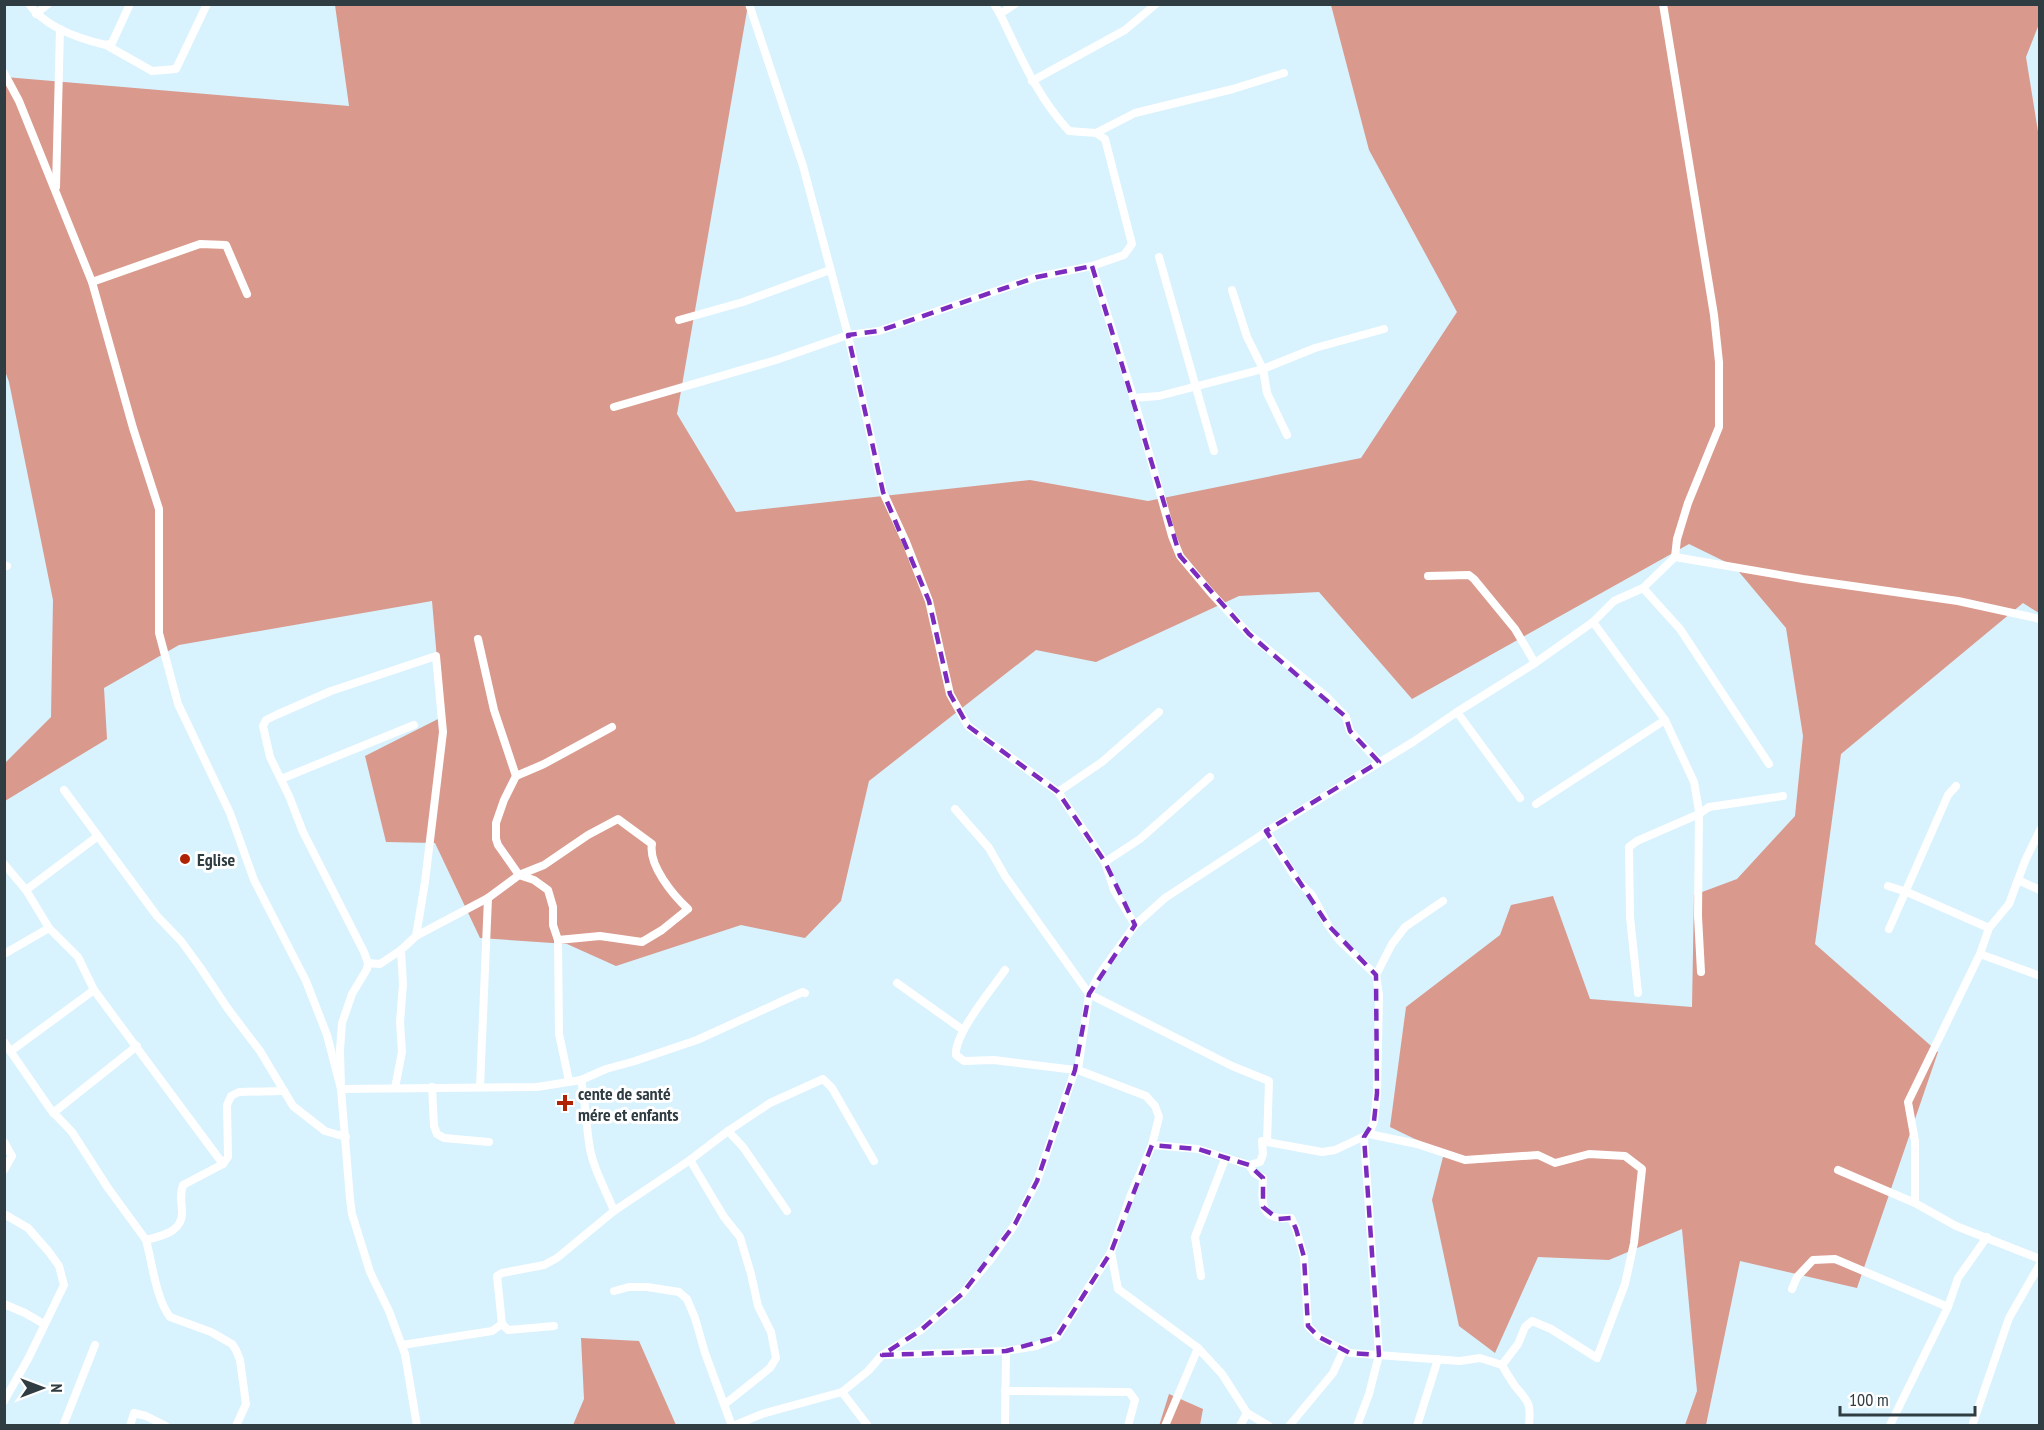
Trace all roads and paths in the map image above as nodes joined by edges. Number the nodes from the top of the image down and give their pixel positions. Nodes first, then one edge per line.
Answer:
1 (29, 4) edge
2 (48, 4) edge
3 (130, 4) edge
4 (207, 4) edge
5 (749, 4) edge
6 (994, 4) edge
7 (1015, 4) edge
8 (1156, 4) edge
9 (1663, 4) edge
10 (36, 14) junction
11 (1000, 14) junction
12 (60, 29) junction
13 (106, 45) junction
14 (4, 73) edge
15 (1284, 73) dead end
16 (1032, 81) junction
17 (1096, 133) junction
18 (56, 192) junction
19 (1159, 257) dead end
20 (1092, 266) junction
21 (830, 270) junction
22 (92, 282) junction
23 (1232, 290) dead end
24 (247, 294) dead end
25 (679, 320) dead end
26 (1384, 329) dead end
27 (848, 335) junction
28 (1263, 369) junction
29 (1195, 387) junction
30 (1133, 398) junction
31 (614, 407) dead end
32 (1287, 435) dead end
33 (1214, 451) dead end
34 (1675, 557) junction
35 (1428, 576) dead end
36 (1643, 588) junction
37 (2040, 619) edge
38 (1593, 622) junction
39 (478, 639) dead end
40 (1535, 663) junction
41 (1160, 712) dead end
42 (1457, 712) junction
43 (1665, 720) junction
44 (414, 725) dead end
45 (612, 728) dead end
46 (1379, 762) junction
47 (1769, 764) dead end
48 (516, 776) junction
49 (1210, 777) dead end
50 (281, 780) junction
51 (1956, 786) dead end
52 (64, 790) dead end
53 (1058, 792) junction
54 (1784, 796) dead end
55 (1520, 798) dead end
56 (1536, 804) dead end
57 (955, 810) dead end
58 (1699, 814) junction
59 (2040, 830) edge
60 (1266, 831) junction
61 (98, 836) junction
62 (1105, 862) junction
63 (4, 864) edge
64 (519, 875) junction
65 (2018, 880) junction
66 (1888, 886) dead end
67 (26, 890) junction
68 (2040, 890) edge
69 (1906, 892) junction
70 (488, 898) junction
71 (1443, 901) dead end
72 (1135, 925) junction
73 (49, 928) junction
74 (1989, 928) junction
75 (1889, 929) dead end
76 (416, 936) junction
77 (558, 940) junction
78 (401, 950) junction
79 (4, 954) edge
80 (1980, 954) junction
81 (368, 963) junction
82 (1005, 970) dead end
83 (1701, 972) dead end
84 (1376, 975) junction
85 (2040, 976) edge
86 (897, 983) dead end
87 (94, 990) junction
88 (805, 993) dead end
89 (1638, 993) dead end
90 (1089, 994) junction
91 (963, 1030) junction
92 (4, 1042) edge
93 (137, 1046) junction
94 (11, 1051) junction
95 (1076, 1070) junction
96 (581, 1080) junction
97 (569, 1081) junction
98 (480, 1087) junction
99 (395, 1088) junction
100 (432, 1088) junction
101 (341, 1089) junction
102 (284, 1091) junction
103 (53, 1113) junction
104 (729, 1131) junction
105 (1366, 1136) junction
106 (346, 1137) junction
107 (4, 1142) edge
108 (489, 1142) dead end
109 (1267, 1142) junction
110 (1152, 1145) junction
111 (1225, 1159) junction
112 (690, 1160) junction
113 (874, 1161) dead end
114 (223, 1164) junction
115 (1249, 1165) junction
116 (4, 1170) edge
117 (1838, 1170) dead end
118 (1915, 1203) junction
119 (614, 1210) junction
120 (787, 1211) dead end
121 (4, 1214) edge
122 (1987, 1237) junction
123 (146, 1240) junction
124 (1111, 1252) junction
125 (2040, 1259) edge
126 (2040, 1264) edge
127 (1201, 1276) dead end
128 (1792, 1289) dead end
129 (614, 1291) dead end
130 (4, 1304) edge
131 (1948, 1307) junction
132 (44, 1324) junction
133 (502, 1324) junction
134 (554, 1326) dead end
135 (95, 1345) dead end
136 (402, 1345) junction
137 (1198, 1348) junction
138 (1344, 1349) junction
139 (1006, 1351) junction
140 (882, 1355) junction
141 (1380, 1355) junction
142 (1438, 1359) junction
143 (1502, 1365) junction
144 (1005, 1391) junction
145 (842, 1392) junction
146 (6, 1395) edge
147 (725, 1404) junction
148 (1247, 1413) junction
149 (63, 1425) edge
150 (130, 1425) edge
151 (166, 1425) edge
152 (236, 1425) edge
153 (417, 1425) edge
154 (733, 1425) edge
155 (868, 1425) edge
156 (1005, 1425) edge
157 (1128, 1425) edge
158 (1165, 1425) edge
159 (1240, 1425) edge
160 (1269, 1425) edge
161 (1289, 1425) edge
162 (1357, 1425) edge
163 (1417, 1425) edge
164 (1529, 1425) edge
165 (1890, 1425) edge
166 (1972, 1425) edge

1 - 10 street
2 - 10 street
3 - 13 street
4 - 13 street
5 - 21 street
6 - 11 street
7 - 11 street
8 - 16 street
9 - 34 street
10 - 12 street
11 - 16 street
12 - 13 street
12 - 18 street
14 - 18 street
15 - 17 street
16 - 17 street
17 - 20 street
18 - 22 street
19 - 29 street
20 - 27 street
20 - 30 street
21 - 25 street
21 - 27 street
22 - 24 street
22 - 101 street
23 - 28 street
26 - 28 street
27 - 31 street
27 - 53 street
28 - 29 street
28 - 32 street
29 - 30 street
29 - 33 street
30 - 46 street
34 - 36 street
34 - 37 street
35 - 40 street
36 - 38 street
36 - 47 street
38 - 40 street
38 - 43 street
39 - 48 street
40 - 42 street
41 - 53 street
42 - 46 street
42 - 55 street
43 - 56 street
43 - 58 street
44 - 50 street
45 - 48 street
46 - 60 street
48 - 64 street
49 - 62 street
50 - 76 street
50 - 81 street
51 - 69 street
52 - 61 street
53 - 62 street
54 - 58 street
57 - 90 street
58 - 83 street
58 - 89 street
59 - 65 street
60 - 72 street
60 - 84 street
61 - 67 street
61 - 102 street
62 - 72 street
63 - 67 street
64 - 70 street
64 - 77 street
64 - 77 street
65 - 68 street
65 - 74 street
66 - 69 street
67 - 73 street
69 - 74 street
69 - 75 street
70 - 76 street
70 - 98 street
71 - 84 street
72 - 90 street
73 - 79 street
73 - 87 street
74 - 80 street
76 - 78 street
77 - 97 street
78 - 81 street
78 - 99 street
80 - 85 street
80 - 118 street
81 - 101 street
82 - 91 street
84 - 105 street
86 - 91 street
87 - 93 street
87 - 94 street
88 - 96 street
90 - 95 street
90 - 109 street
91 - 95 street
92 - 94 street
93 - 103 street
93 - 114 street
94 - 103 street
95 - 110 street
95 - 140 street
96 - 97 street
96 - 119 street
97 - 98 street
98 - 100 street
99 - 100 street
99 - 101 street
100 - 108 street
101 - 106 street
102 - 106 street
102 - 114 street
103 - 123 street
104 - 112 street
104 - 113 street
104 - 120 street
105 - 109 street
105 - 141 street
105 - 143 street
106 - 136 street
107 - 116 street
109 - 115 street
110 - 111 street
110 - 124 street
111 - 115 street
111 - 127 street
112 - 119 street
112 - 147 street
114 - 123 street
115 - 138 street
117 - 118 street
118 - 122 street
119 - 133 street
121 - 132 street
122 - 125 street
122 - 131 street
123 - 152 street
124 - 137 street
124 - 139 street
126 - 166 street
128 - 131 street
129 - 147 street
130 - 132 street
131 - 165 street
132 - 146 street
133 - 134 street
133 - 136 street
135 - 149 street
136 - 153 street
137 - 148 street
137 - 158 street
138 - 141 street
138 - 161 street
139 - 140 street
139 - 144 street
140 - 145 street
141 - 142 street
141 - 162 street
142 - 143 street
142 - 163 street
143 - 164 street
144 - 156 street
144 - 157 street
145 - 154 street
145 - 155 street
147 - 154 street
148 - 159 street
148 - 160 street
150 - 151 street

